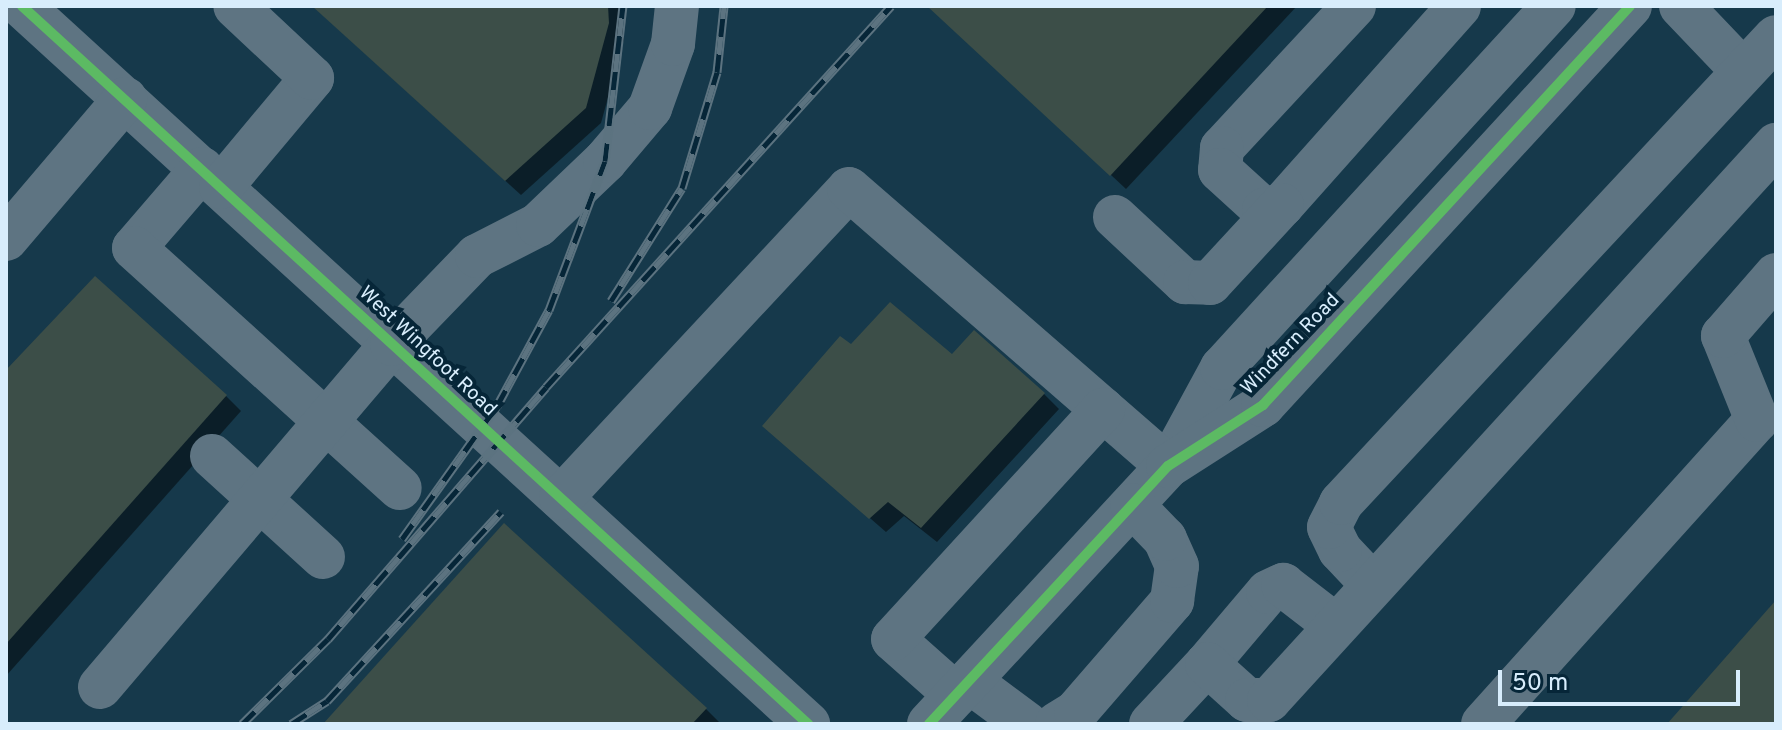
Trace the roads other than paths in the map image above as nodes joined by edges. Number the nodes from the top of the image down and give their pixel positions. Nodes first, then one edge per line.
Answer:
1 (235, 6) edge
2 (677, 6) edge
3 (1354, 6) edge
4 (1459, 6) edge
5 (1554, 6) edge
6 (1630, 6) edge
7 (1681, 6) edge
8 (33, 10) edge
9 (1776, 37) edge
10 (1743, 71) junction
11 (125, 99) junction
12 (1352, 128) junction
13 (1776, 145) edge
14 (1401, 173) junction
15 (211, 178) junction
16 (1282, 205) junction
17 (1115, 217) dead end
18 (6, 239) edge
19 (1776, 275) edge
20 (392, 344) junction
21 (1103, 410) junction
22 (326, 422) junction
23 (212, 456) dead end
24 (1168, 466) junction
25 (400, 488) dead end
26 (561, 498) junction
27 (260, 499) junction
28 (1132, 505) junction
29 (323, 557) dead end
30 (1371, 583) junction
31 (1335, 625) junction
32 (1207, 664) junction
33 (100, 687) dead end
34 (951, 700) edge
35 (808, 724) edge
36 (1027, 724) edge
37 (1057, 724) edge
38 (1151, 724) edge
39 (1483, 724) edge

1 - 15 street
2 - 20 street
3 - 16 street
4 - 12 street
5 - 14 street, Windfern Road
6 - 24 street, Windfern Road
7 - 10 street
8 - 11 street, West Wingfoot Road
9 - 10 street
10 - 30 street
11 - 15 street, West Wingfoot Road
11 - 18 street
12 - 14 street
12 - 16 street
13 - 30 street
14 - 24 street, Windfern Road
15 - 20 street, West Wingfoot Road
15 - 22 street
16 - 17 street
19 - 39 street
20 - 22 street
20 - 26 street, West Wingfoot Road
21 - 24 street
21 - 26 street
21 - 34 street
22 - 25 street
22 - 27 street
23 - 27 street
24 - 28 street, Windfern Road
26 - 35 street, West Wingfoot Road
27 - 29 street
27 - 33 street
28 - 34 street, Windfern Road
28 - 37 street
30 - 31 street
31 - 32 street
31 - 32 street
32 - 38 street
34 - 36 street

